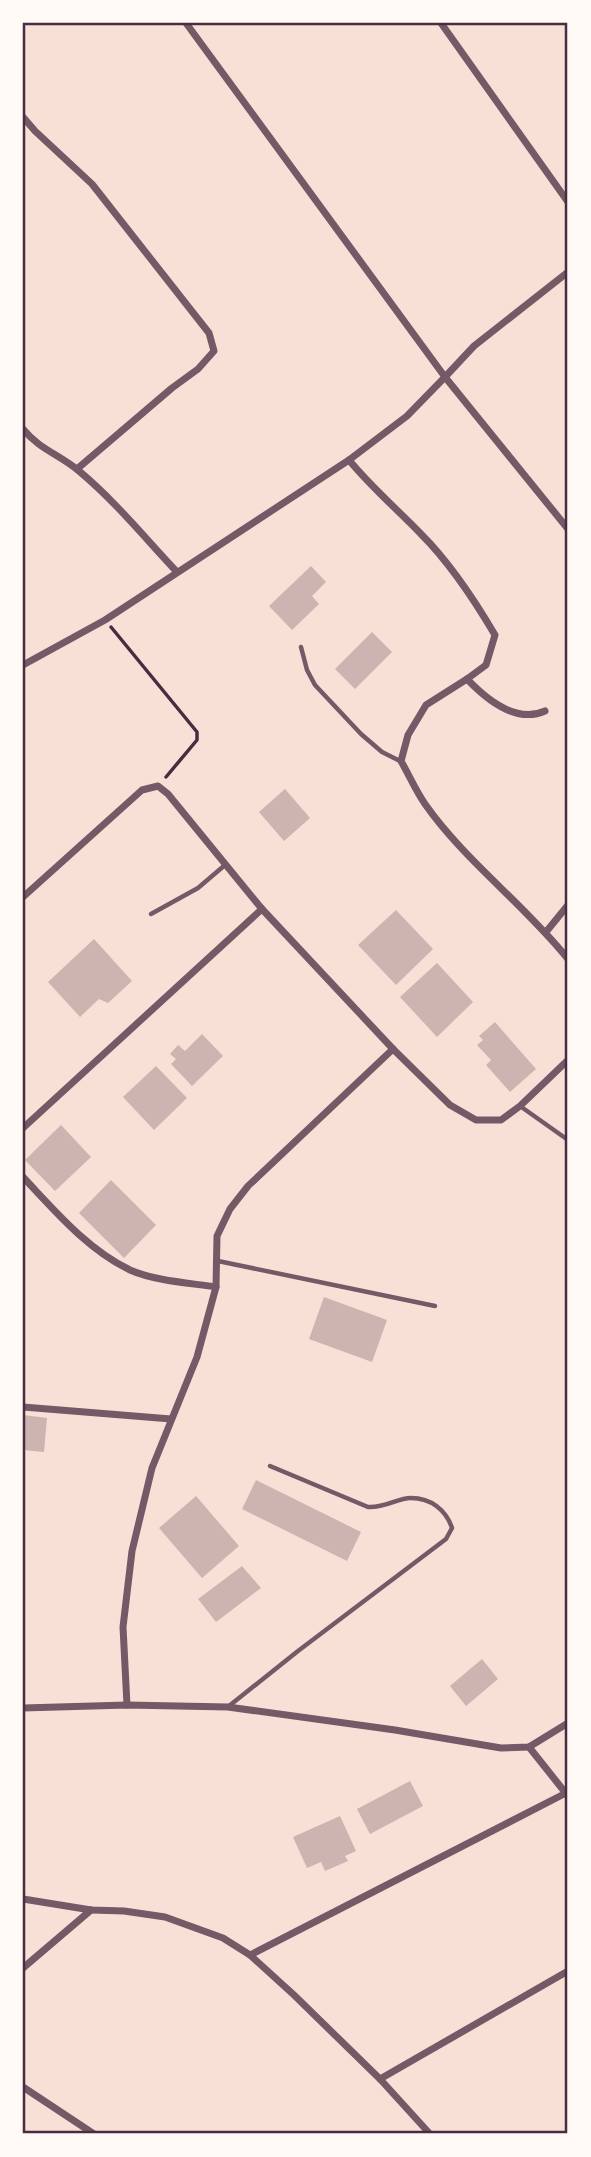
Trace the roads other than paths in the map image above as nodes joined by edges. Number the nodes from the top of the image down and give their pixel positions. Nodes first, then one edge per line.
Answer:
1 (186, 23) edge
2 (442, 23) edge
3 (23, 117) edge
4 (568, 202) edge
5 (568, 272) edge
6 (445, 377) junction
7 (23, 429) edge
8 (349, 460) junction
9 (77, 469) junction
10 (568, 529) edge
11 (177, 572) junction
12 (301, 647) dead end
13 (23, 665) edge
14 (467, 679) junction
15 (545, 711) dead end
16 (401, 761) junction
17 (225, 865) junction
18 (23, 897) edge
19 (568, 905) edge
20 (262, 909) junction
21 (151, 914) dead end
22 (546, 932) junction
23 (568, 959) edge
24 (393, 1049) junction
25 (568, 1060) edge
26 (520, 1106) junction
27 (23, 1128) edge
28 (568, 1140) edge
29 (23, 1177) edge
30 (218, 1261) junction
31 (216, 1287) junction
32 (435, 1306) dead end
33 (23, 1407) edge
34 (171, 1419) junction
35 (270, 1466) dead end
36 (127, 1705) junction
37 (228, 1707) junction
38 (23, 1708) edge
39 (568, 1723) edge
40 (528, 1747) junction
41 (567, 1795) edge
42 (23, 1899) edge
43 (91, 1910) junction
44 (250, 1955) junction
45 (23, 1968) edge
46 (568, 1971) edge
47 (380, 2079) junction
48 (23, 2087) edge
49 (94, 2134) edge
50 (430, 2134) edge

1 - 6 street
2 - 4 street
3 - 9 street
5 - 6 street
6 - 8 street
6 - 10 street
7 - 9 street
8 - 11 street
8 - 14 street
9 - 11 street
11 - 13 street
12 - 16 lane
14 - 15 street
14 - 16 street
16 - 22 street
17 - 18 street
17 - 20 street
17 - 21 lane
19 - 22 street
20 - 24 street
20 - 27 street
22 - 23 street
24 - 26 street
24 - 30 street
25 - 26 street
26 - 28 lane
29 - 31 street
30 - 31 street
30 - 32 lane
31 - 34 street
33 - 34 street
34 - 36 street
35 - 37 lane
36 - 37 street
36 - 38 street
37 - 40 street
39 - 40 street
40 - 41 street
41 - 44 street
42 - 43 street
43 - 44 street
43 - 45 street
44 - 47 street
46 - 47 street
47 - 50 street
48 - 49 street

